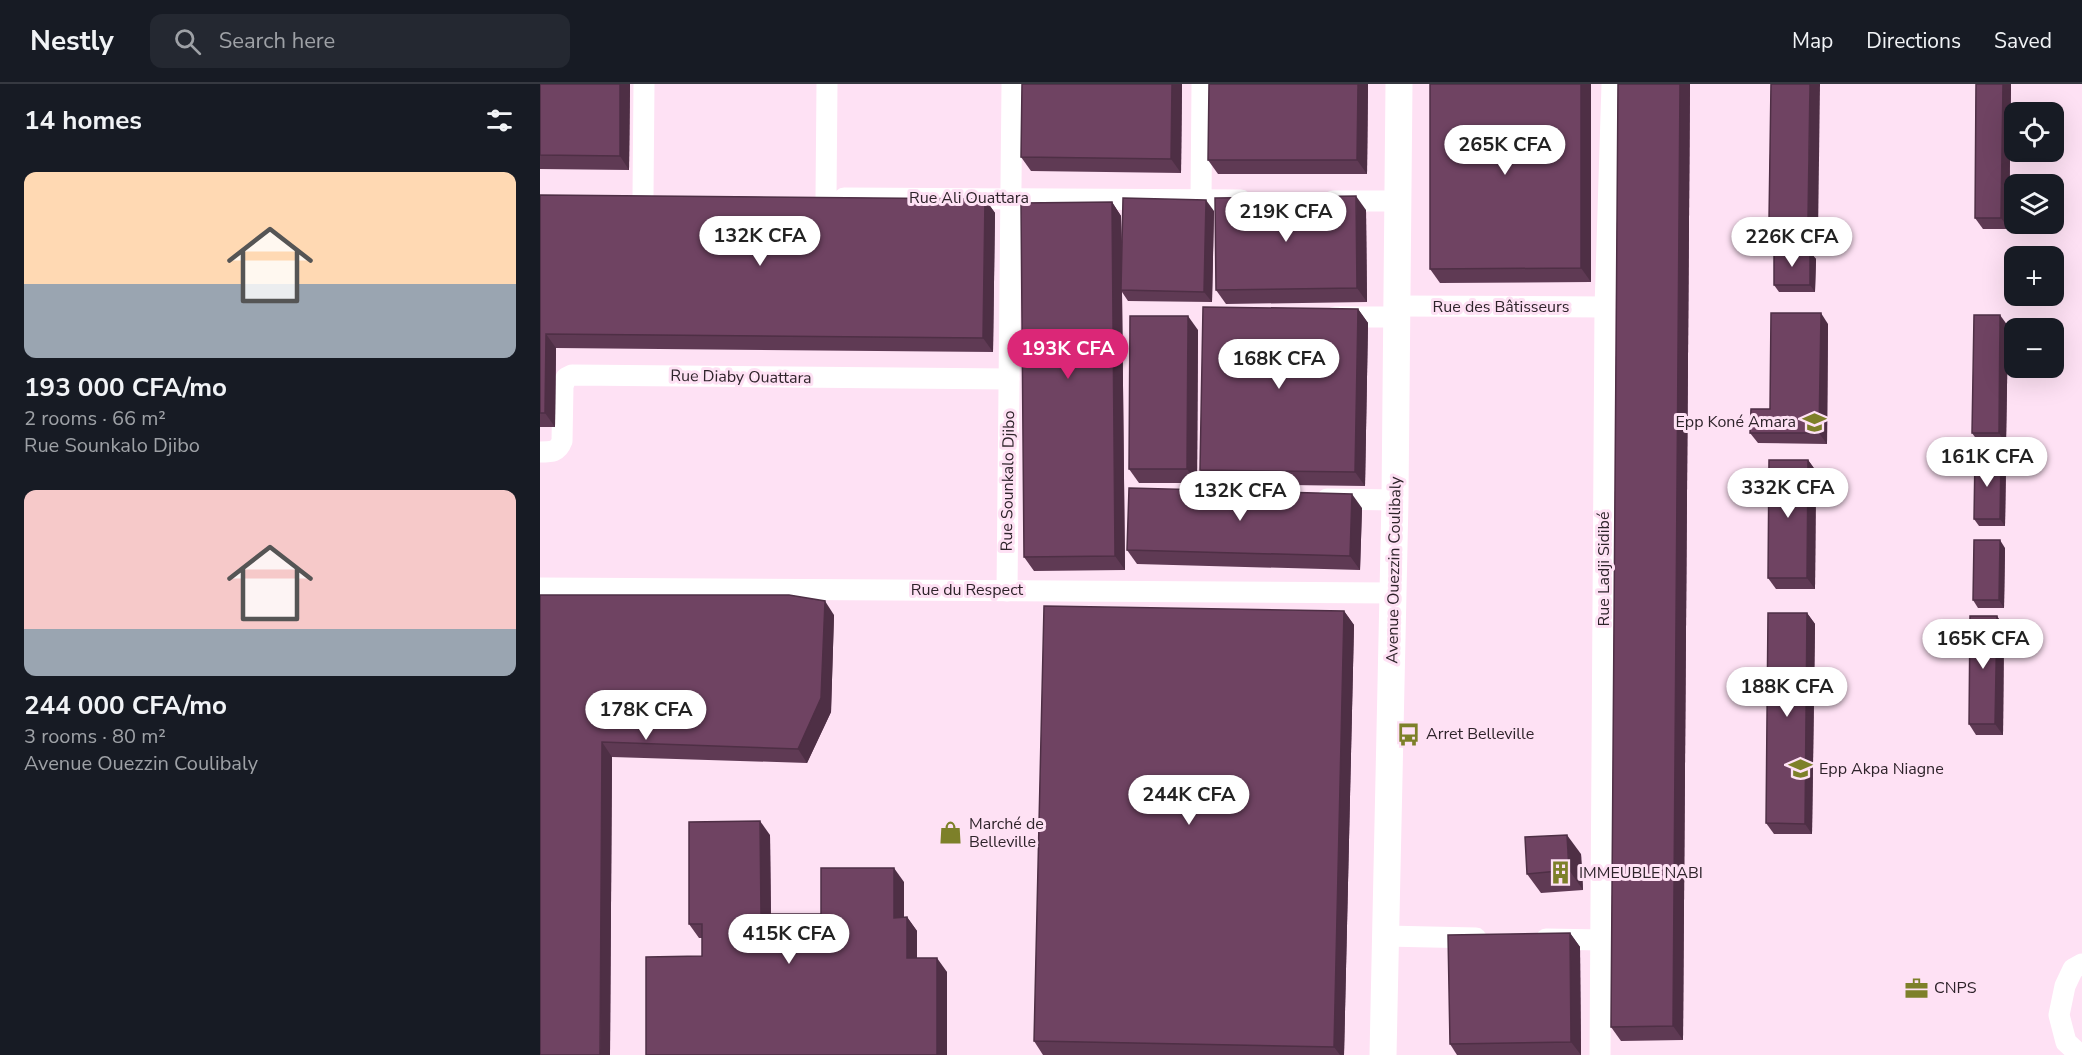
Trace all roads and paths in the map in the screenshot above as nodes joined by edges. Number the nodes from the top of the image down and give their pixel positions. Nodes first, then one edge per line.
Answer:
1 (644, 84) edge
2 (827, 84) edge
3 (1012, 84) edge
4 (1202, 84) edge
5 (1399, 84) edge
6 (1612, 84) edge
7 (620, 196) edge
8 (643, 196) junction
9 (666, 196) edge
10 (803, 197) edge
11 (826, 198) junction
12 (1011, 199) junction
13 (1201, 200) junction
14 (1259, 200) edge
15 (1317, 201) edge
16 (1398, 201) junction
17 (1605, 307) junction
18 (1397, 312) junction
19 (1314, 317) edge
20 (1009, 379) junction
21 (540, 452) edge
22 (1302, 499) edge
23 (1395, 500) junction
24 (540, 588) edge
25 (1007, 591) junction
26 (1393, 593) junction
27 (1386, 936) junction
28 (1500, 938) edge
29 (1522, 939) edge
30 (1602, 940) junction
31 (2082, 964) edge
32 (1383, 1055) edge
33 (1600, 1055) edge
34 (2080, 1055) edge

1 - 8 street
2 - 11 street
3 - 12 street, Rue Sounkalo Djibo
4 - 13 street
5 - 16 street, Avenue Ouezzin Coulibaly
6 - 17 street, Rue Ladji Sidibé
7 - 8 street
8 - 9 street
10 - 11 street, Rue Ali Ouattara
11 - 12 street, Rue Ali Ouattara
12 - 13 street, Rue Ali Ouattara
12 - 20 street, Rue Sounkalo Djibo
13 - 14 street, Rue Ali Ouattara
15 - 16 street
16 - 18 street, Avenue Ouezzin Coulibaly
17 - 18 street, Rue des Bâtisseurs
17 - 30 street, Rue Ladji Sidibé
18 - 19 street, Rue des Bâtisseurs
18 - 23 street, Avenue Ouezzin Coulibaly
20 - 21 street, Rue Diaby Ouattara
20 - 25 street, Rue Sounkalo Djibo
22 - 23 street
23 - 26 street, Avenue Ouezzin Coulibaly
24 - 25 street, Rue du Respect
25 - 26 street, Rue du Respect
26 - 27 street, Avenue Ouezzin Coulibaly
27 - 28 street
27 - 32 street, Avenue Ouezzin Coulibaly
29 - 30 street
30 - 33 street, Rue Ladji Sidibé
31 - 34 street

